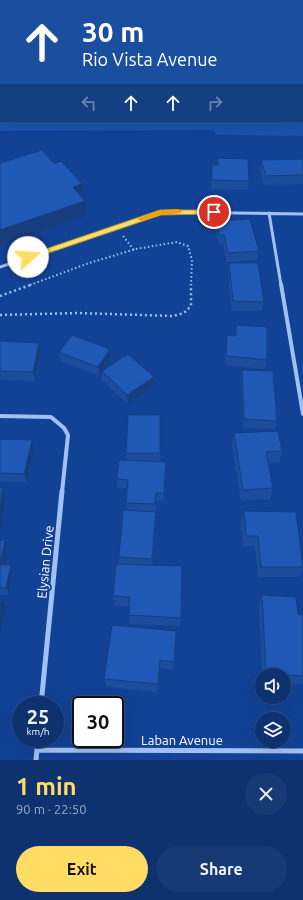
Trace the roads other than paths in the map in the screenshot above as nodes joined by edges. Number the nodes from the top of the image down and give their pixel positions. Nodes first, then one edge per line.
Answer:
1 (269, 213) junction
2 (303, 214) edge
3 (0, 267) edge
4 (303, 414) edge
5 (0, 416) edge
6 (42, 696) edge
7 (37, 750) joint
8 (303, 751) edge
9 (36, 760) edge

1 - 2 street
1 - 3 street
1 - 4 street
5 - 6 street, Elysian Drive
7 - 8 street, Laban Avenue
7 - 9 street

